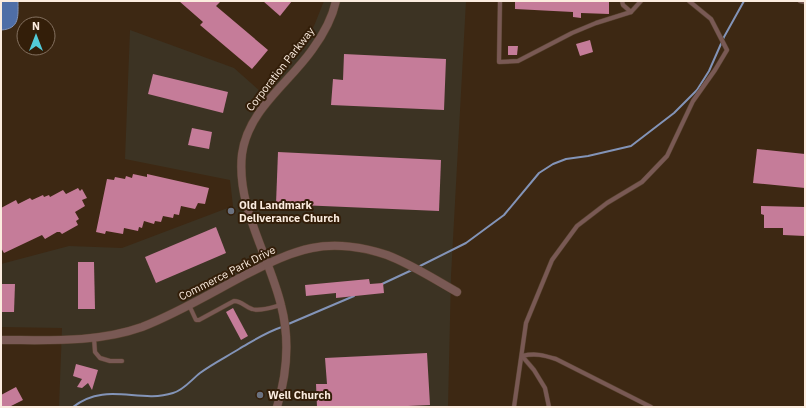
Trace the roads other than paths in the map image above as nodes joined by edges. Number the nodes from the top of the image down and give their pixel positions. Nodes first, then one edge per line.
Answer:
1 (336, 1) edge
2 (500, 1) edge
3 (622, 1) edge
4 (641, 1) edge
5 (688, 1) edge
6 (800, 1) edge
7 (805, 2) edge
8 (631, 12) junction
9 (267, 264) junction
10 (457, 292) dead end
11 (188, 305) junction
12 (281, 305) junction
13 (94, 338) junction
14 (1, 340) edge
15 (522, 356) junction
16 (122, 360) dead end
17 (277, 407) edge
18 (514, 407) edge
19 (549, 407) edge
20 (651, 407) edge

1 - 9 street, Corporation Parkway
2 - 8 lane
3 - 8 lane
4 - 8 lane
5 - 15 lane
6 - 7 lane
9 - 10 street, Commerce Park Drive
9 - 11 street, Commerce Park Drive
9 - 12 street, Corporation Parkway
11 - 12 lane
11 - 13 street, Commerce Park Drive
12 - 17 street, Corporation Parkway
13 - 14 street, Commerce Park Drive
13 - 16 lane
15 - 18 lane
15 - 19 lane
15 - 20 lane

